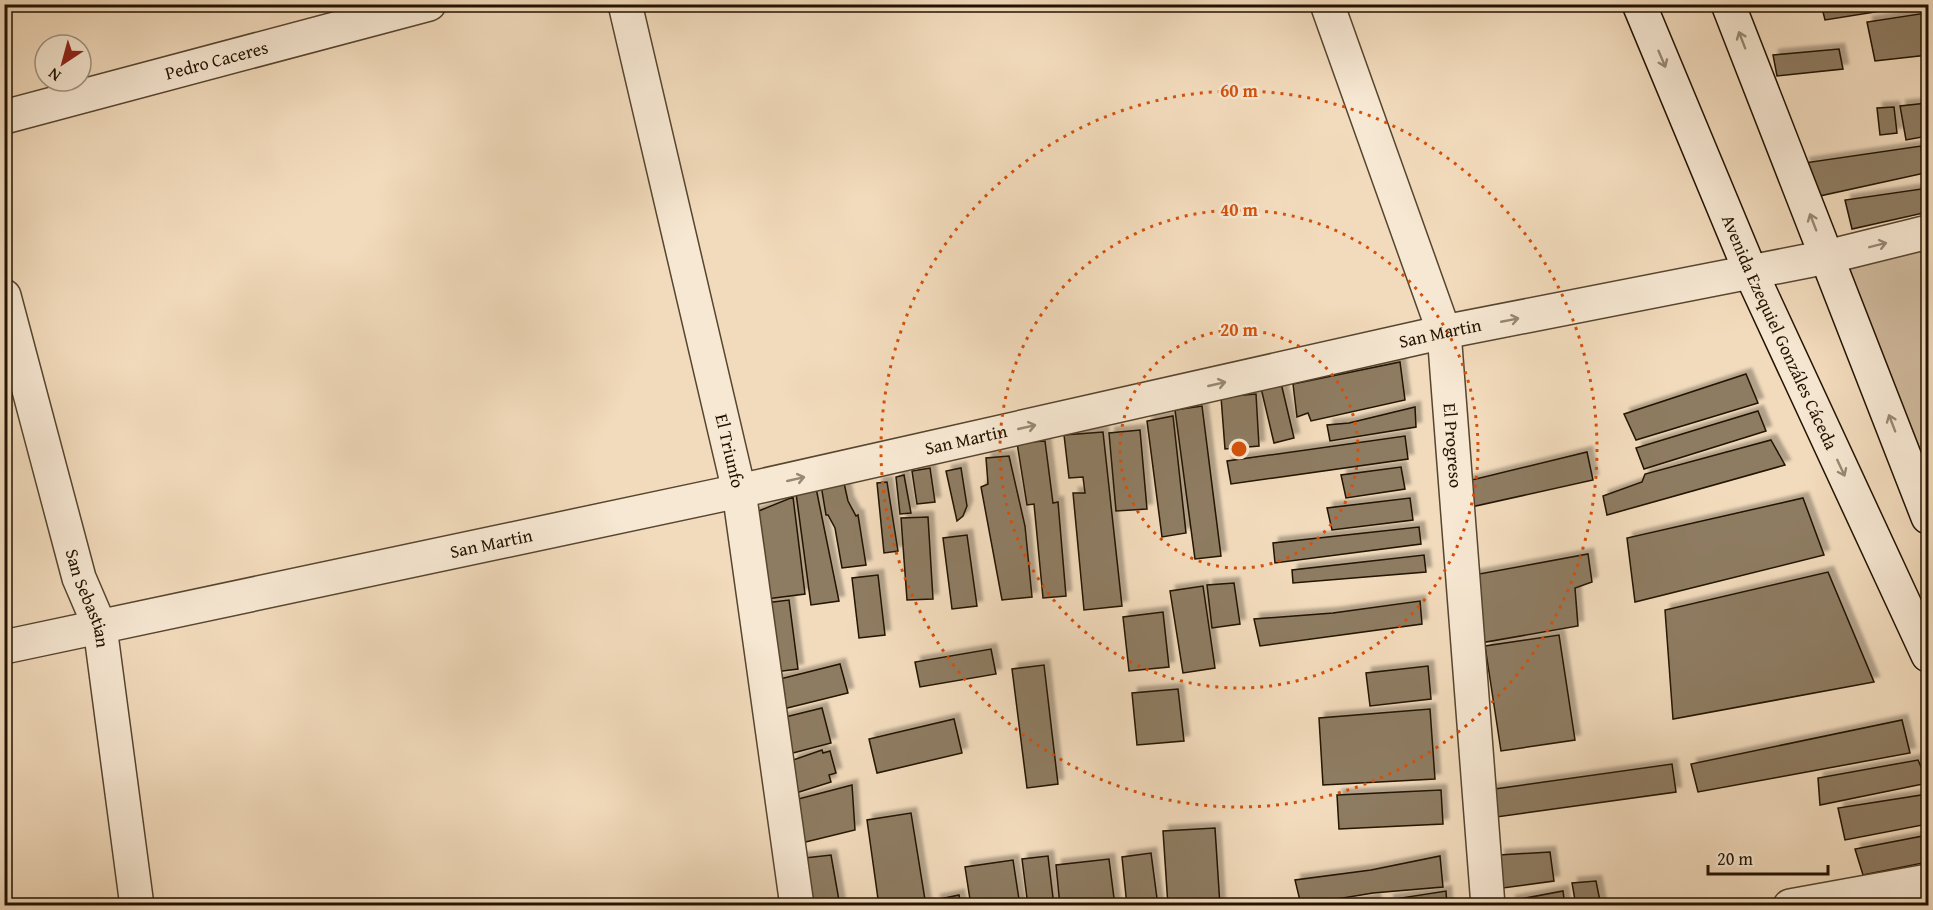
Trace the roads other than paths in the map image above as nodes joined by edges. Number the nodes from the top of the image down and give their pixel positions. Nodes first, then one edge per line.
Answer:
1 (429, 4) edge
2 (625, 4) edge
3 (1327, 4) edge
4 (1639, 4) edge
5 (1728, 4) edge
6 (4, 117) edge
7 (1929, 232) edge
8 (1827, 257) junction
9 (1751, 273) junction
10 (4, 296) edge
11 (1444, 332) junction
12 (739, 491) junction
13 (1929, 517) edge
14 (100, 627) junction
15 (4, 647) edge
16 (1929, 655) edge
17 (1929, 881) edge
18 (137, 906) edge
19 (797, 906) edge
20 (1488, 906) edge
21 (1790, 906) edge

1 - 6 street, Pedro Caceres
2 - 12 street, El Triunfo
3 - 11 street, El Progreso
4 -> 9 street, Avenida Ezequiel Gonzáles Cáceda
8 -> 5 street
8 -> 7 street, San Martin
8 - 9 street, San Martin
13 -> 8 street
11 -> 9 street, San Martin
9 -> 16 street, Avenida Ezequiel Gonzáles Cáceda
10 - 14 street, San Sebastian
12 -> 11 street, San Martin
11 - 20 street, El Progreso
12 - 14 street, San Martin
12 - 19 street, El Triunfo
14 - 15 street, San Martin
14 - 18 street, San Sebastian
17 - 21 street

